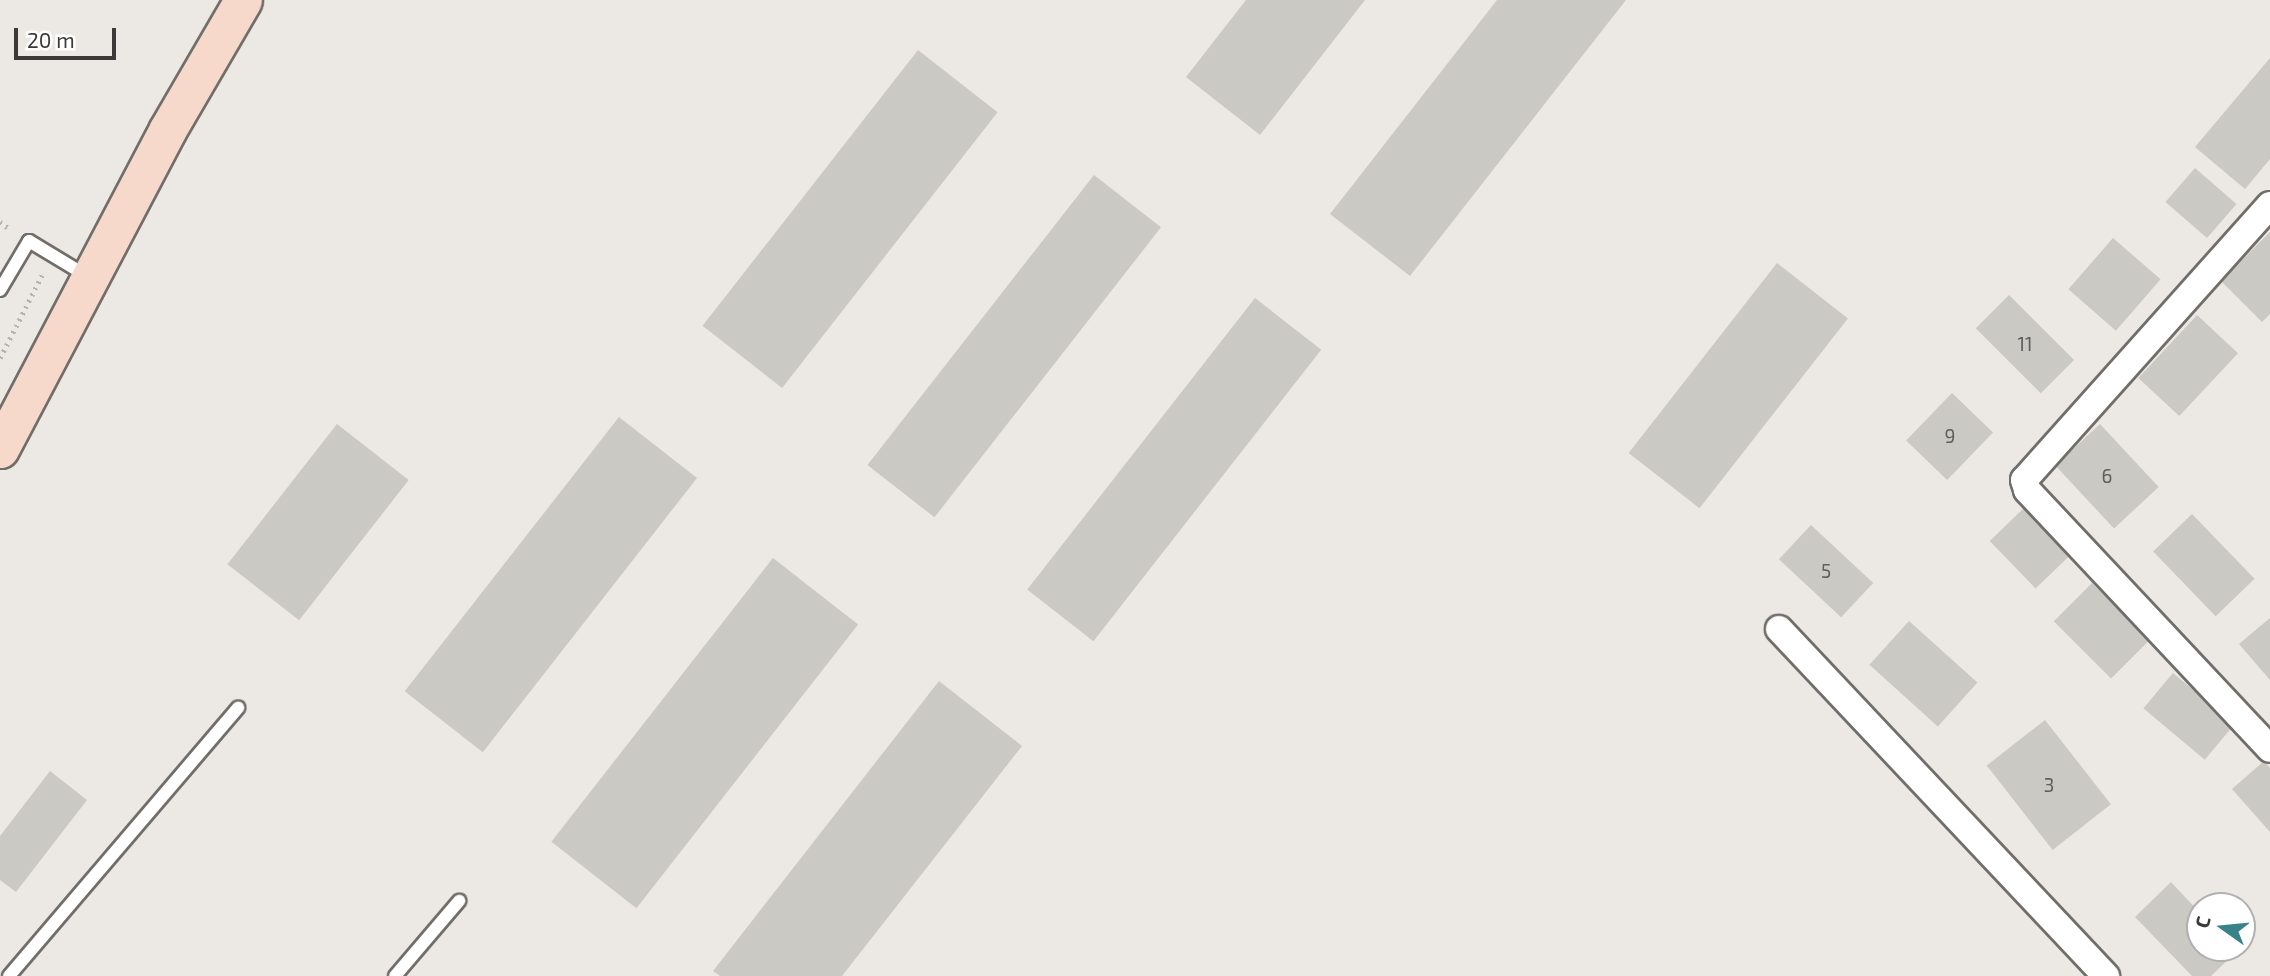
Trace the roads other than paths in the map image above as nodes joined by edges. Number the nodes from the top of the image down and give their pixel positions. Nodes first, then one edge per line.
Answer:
1 (243, 0) edge
2 (2270, 205) edge
3 (90, 277) junction
4 (0, 290) edge
5 (0, 449) edge
6 (1779, 629) dead end
7 (238, 708) dead end
8 (2270, 748) edge
9 (459, 901) dead end
10 (9, 976) edge
11 (396, 976) edge
12 (2106, 976) edge

1 - 3 street
2 - 8 street
3 - 4 lane
3 - 5 street
6 - 12 street
7 - 10 lane
9 - 11 lane

